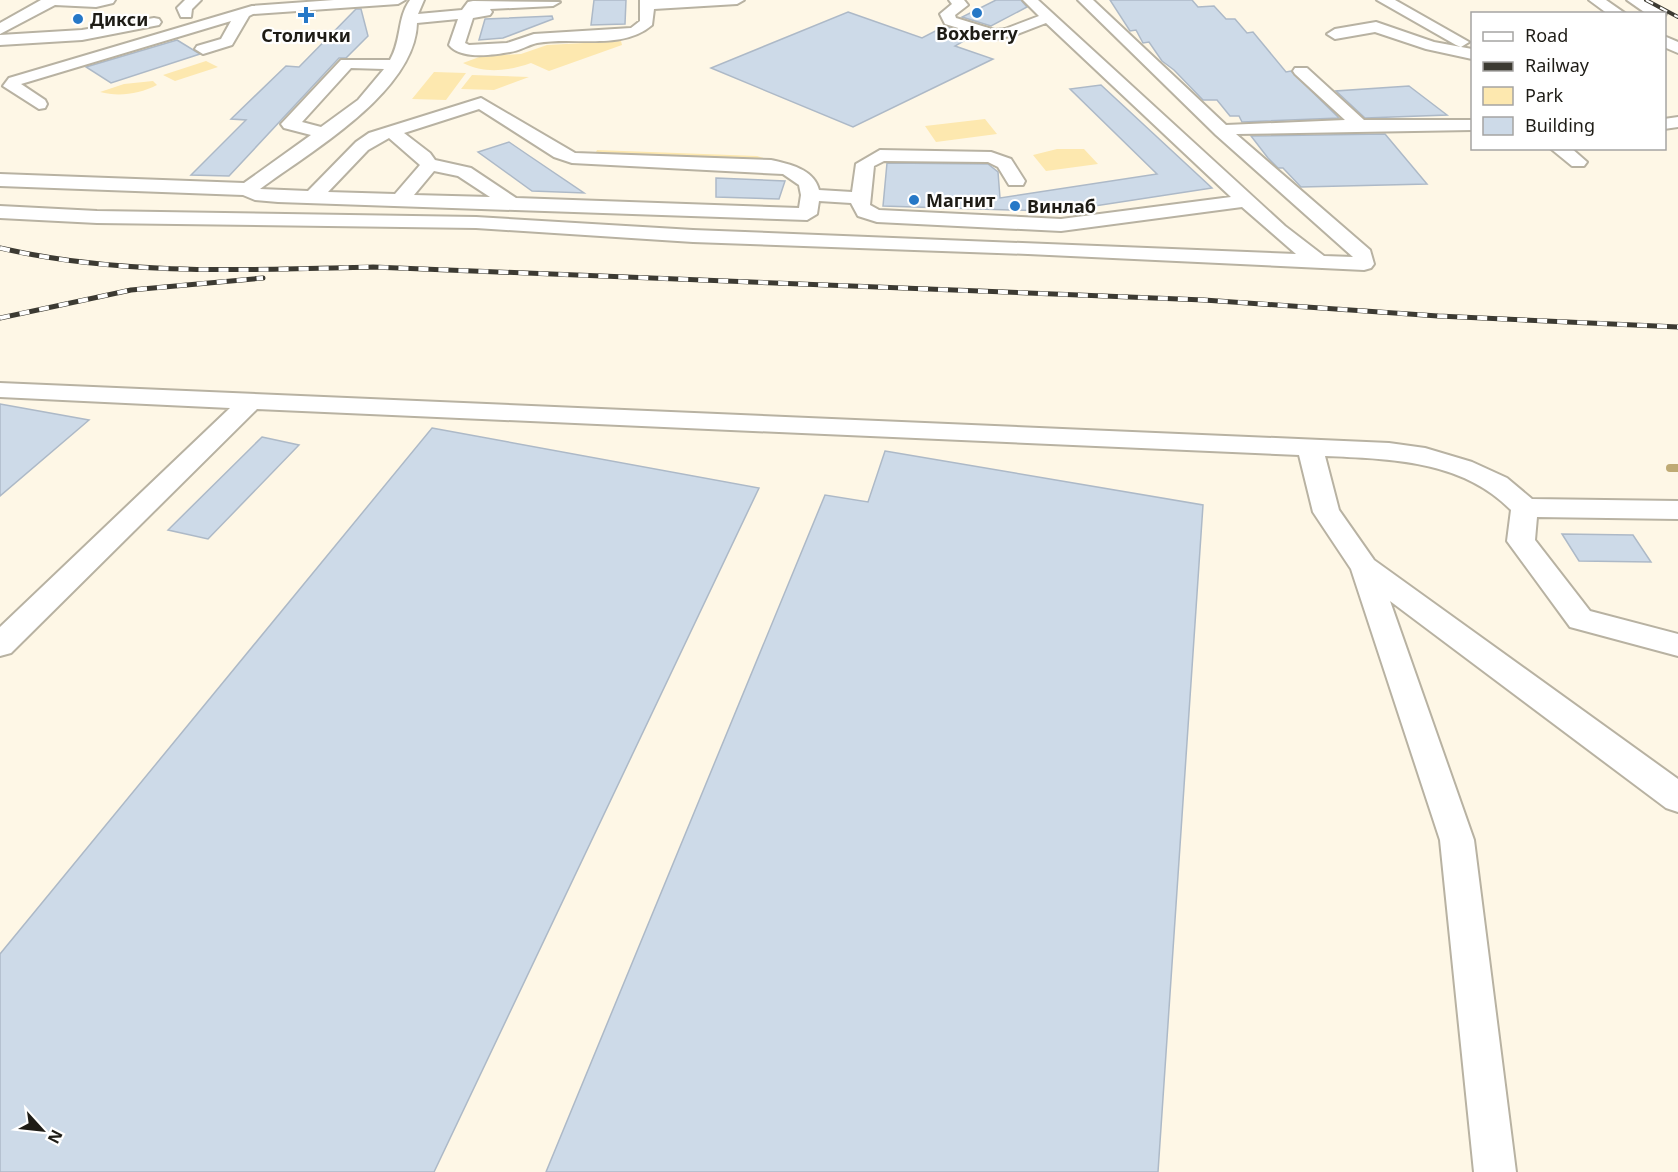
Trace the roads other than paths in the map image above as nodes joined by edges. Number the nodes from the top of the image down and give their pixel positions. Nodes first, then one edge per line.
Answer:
1 (52, 0) edge
2 (108, 0) edge
3 (194, 0) edge
4 (262, 0) edge
5 (398, 0) edge
6 (417, 0) edge
7 (737, 0) edge
8 (956, 0) edge
9 (1030, 0) edge
10 (1085, 0) edge
11 (1384, 0) edge
12 (1596, 0) edge
13 (1634, 0) edge
14 (553, 2) dead end
15 (647, 3) edge
16 (570, 4) dead end
17 (1616, 12) edge
18 (1656, 12) edge
19 (243, 13) junction
20 (467, 13) junction
21 (175, 17) junction
22 (1050, 18) junction
23 (408, 19) junction
24 (0, 29) edge
25 (1335, 34) dead end
26 (0, 40) edge
27 (205, 43) dead end
28 (1471, 48) edge
29 (1471, 54) edge
30 (22, 60) dead end
31 (393, 64) junction
32 (65, 66) junction
33 (1301, 71) dead end
34 (23, 89) edge
35 (1360, 125) junction
36 (1471, 125) edge
37 (390, 130) junction
38 (1222, 131) junction
39 (324, 133) junction
40 (1562, 150) edge
41 (1578, 162) dead end
42 (429, 165) junction
43 (0, 180) edge
44 (1016, 181) dead end
45 (248, 189) junction
46 (884, 194) dead end
47 (862, 195) junction
48 (278, 196) junction
49 (313, 197) junction
50 (400, 200) junction
51 (1246, 201) junction
52 (511, 204) junction
53 (809, 204) junction
54 (0, 212) edge
55 (296, 219) junction
56 (801, 239) junction
57 (1319, 262) junction
58 (0, 390) edge
59 (250, 401) junction
60 (1310, 448) junction
61 (1526, 508) junction
62 (1678, 510) edge
63 (1364, 567) junction
64 (0, 645) edge
65 (1678, 645) edge
66 (1678, 798) edge
67 (1495, 1172) edge

1 - 2 street
1 - 24 street
3 - 21 street
4 - 21 street
5 - 19 street
6 - 23 street
7 - 15 street
8 - 22 street
9 - 22 street
10 - 38 street
11 - 28 street
12 - 17 street
13 - 18 street
14 - 20 street
15 - 20 street
16 - 20 street
19 - 27 street
19 - 32 street
20 - 23 street
21 - 26 street
22 - 51 street
23 - 31 street
25 - 29 street
30 - 32 street
31 - 39 street
31 - 39 street
32 - 34 street
33 - 35 street
35 - 36 street
35 - 38 street
37 - 42 street
37 - 49 street
37 - 53 street
38 - 57 street
39 - 45 street
40 - 41 street
42 - 50 street
42 - 52 street
43 - 45 street
44 - 47 street
45 - 48 street
46 - 47 street
47 - 51 street
47 - 53 street
48 - 49 street
48 - 55 street
49 - 50 street
50 - 52 street
51 - 57 street
52 - 53 street
53 - 56 street
54 - 55 street
55 - 56 street
56 - 57 street
58 - 59 street
59 - 60 street
59 - 64 street
60 - 61 street
60 - 63 street
61 - 62 street
61 - 65 street
63 - 66 street
63 - 67 street

